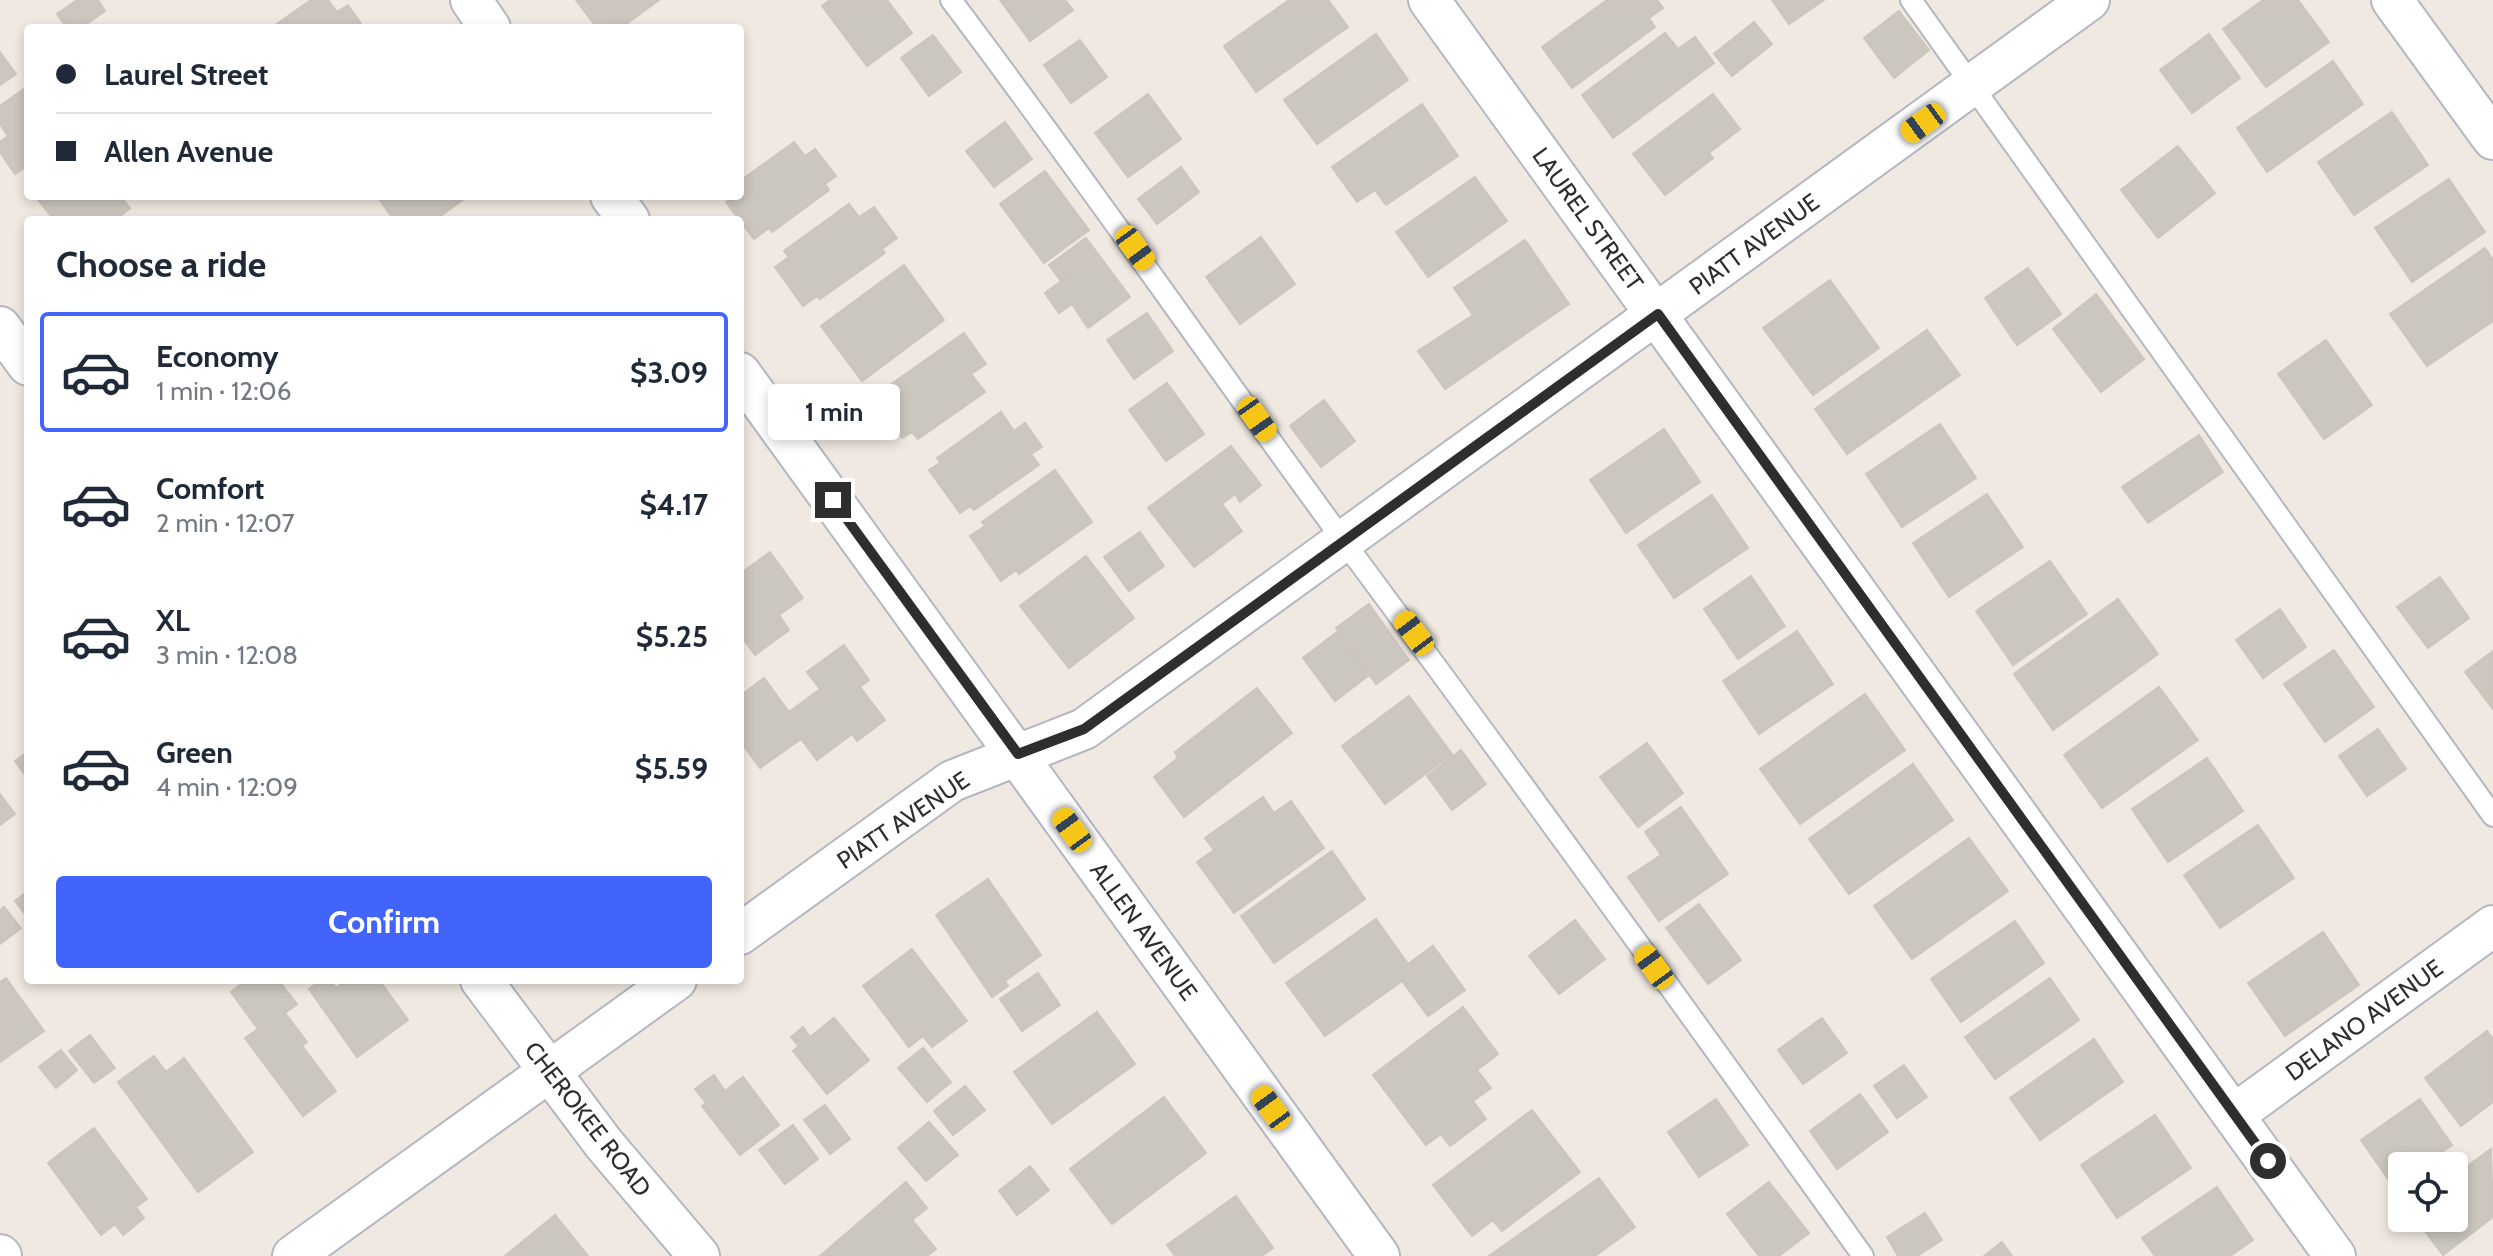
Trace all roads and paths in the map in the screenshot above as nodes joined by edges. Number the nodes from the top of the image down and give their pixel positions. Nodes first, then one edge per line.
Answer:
1 (471, 0) edge
2 (951, 0) edge
3 (1429, 0) edge
4 (1911, 0) edge
5 (2089, 0) edge
6 (2392, 0) edge
7 (487, 24) edge
8 (1971, 88) junction
9 (2493, 139) edge
10 (1658, 314) junction
11 (0, 327) edge
12 (24, 360) edge
13 (744, 378) edge
14 (1344, 541) junction
15 (1018, 754) junction
16 (2493, 816) edge
17 (2493, 926) edge
18 (744, 931) edge
19 (484, 984) edge
20 (670, 984) edge
21 (549, 1072) junction
22 (2235, 1114) junction
23 (293, 1256) edge
24 (699, 1256) edge
25 (1379, 1256) edge
26 (1863, 1256) edge
27 (2335, 1256) edge

1 - 7 street
2 - 14 lane
3 - 10 street, LAUREL STREET
4 - 8 lane
5 - 8 street, PIATT AVENUE
6 - 9 street
8 - 10 street, PIATT AVENUE
8 - 16 lane
10 - 14 street, PIATT AVENUE
10 - 22 street, LAUREL STREET
11 - 12 street
13 - 15 street, ALLEN AVENUE
14 - 15 street, PIATT AVENUE
14 - 26 lane
15 - 18 street, PIATT AVENUE
15 - 25 street, ALLEN AVENUE
17 - 22 street, DELANO AVENUE
19 - 21 street, CHEROKEE ROAD
20 - 21 street
21 - 23 street
21 - 24 street, CHEROKEE ROAD
22 - 27 street, LAUREL STREET

